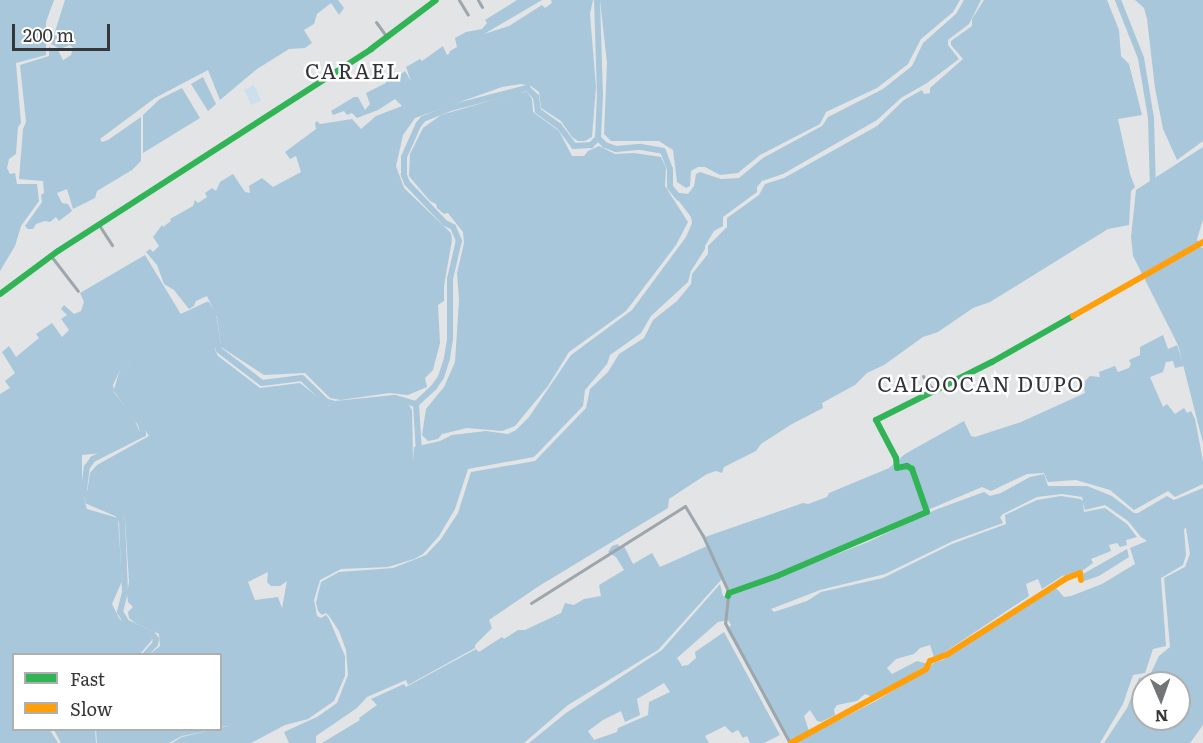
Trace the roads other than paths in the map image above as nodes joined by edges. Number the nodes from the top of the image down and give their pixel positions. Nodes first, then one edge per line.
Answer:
1 (436, 0) edge
2 (459, 0) edge
3 (478, 0) edge
4 (482, 7) dead end
5 (468, 15) dead end
6 (376, 22) dead end
7 (387, 37) junction
8 (99, 225) junction
9 (1202, 243) edge
10 (112, 245) dead end
11 (51, 256) junction
12 (78, 291) dead end
13 (0, 294) edge
14 (923, 376) dead end
15 (933, 390) junction
16 (1081, 580) dead end
17 (729, 594) junction
18 (531, 603) dead end
19 (790, 743) edge

1 - 7 street
2 - 5 street
3 - 4 street
6 - 7 street
7 - 8 street
8 - 10 street
8 - 11 street
9 - 15 street
11 - 12 street
11 - 13 street
14 - 15 street
15 - 17 street
16 - 19 street
17 - 18 street
17 - 19 street

